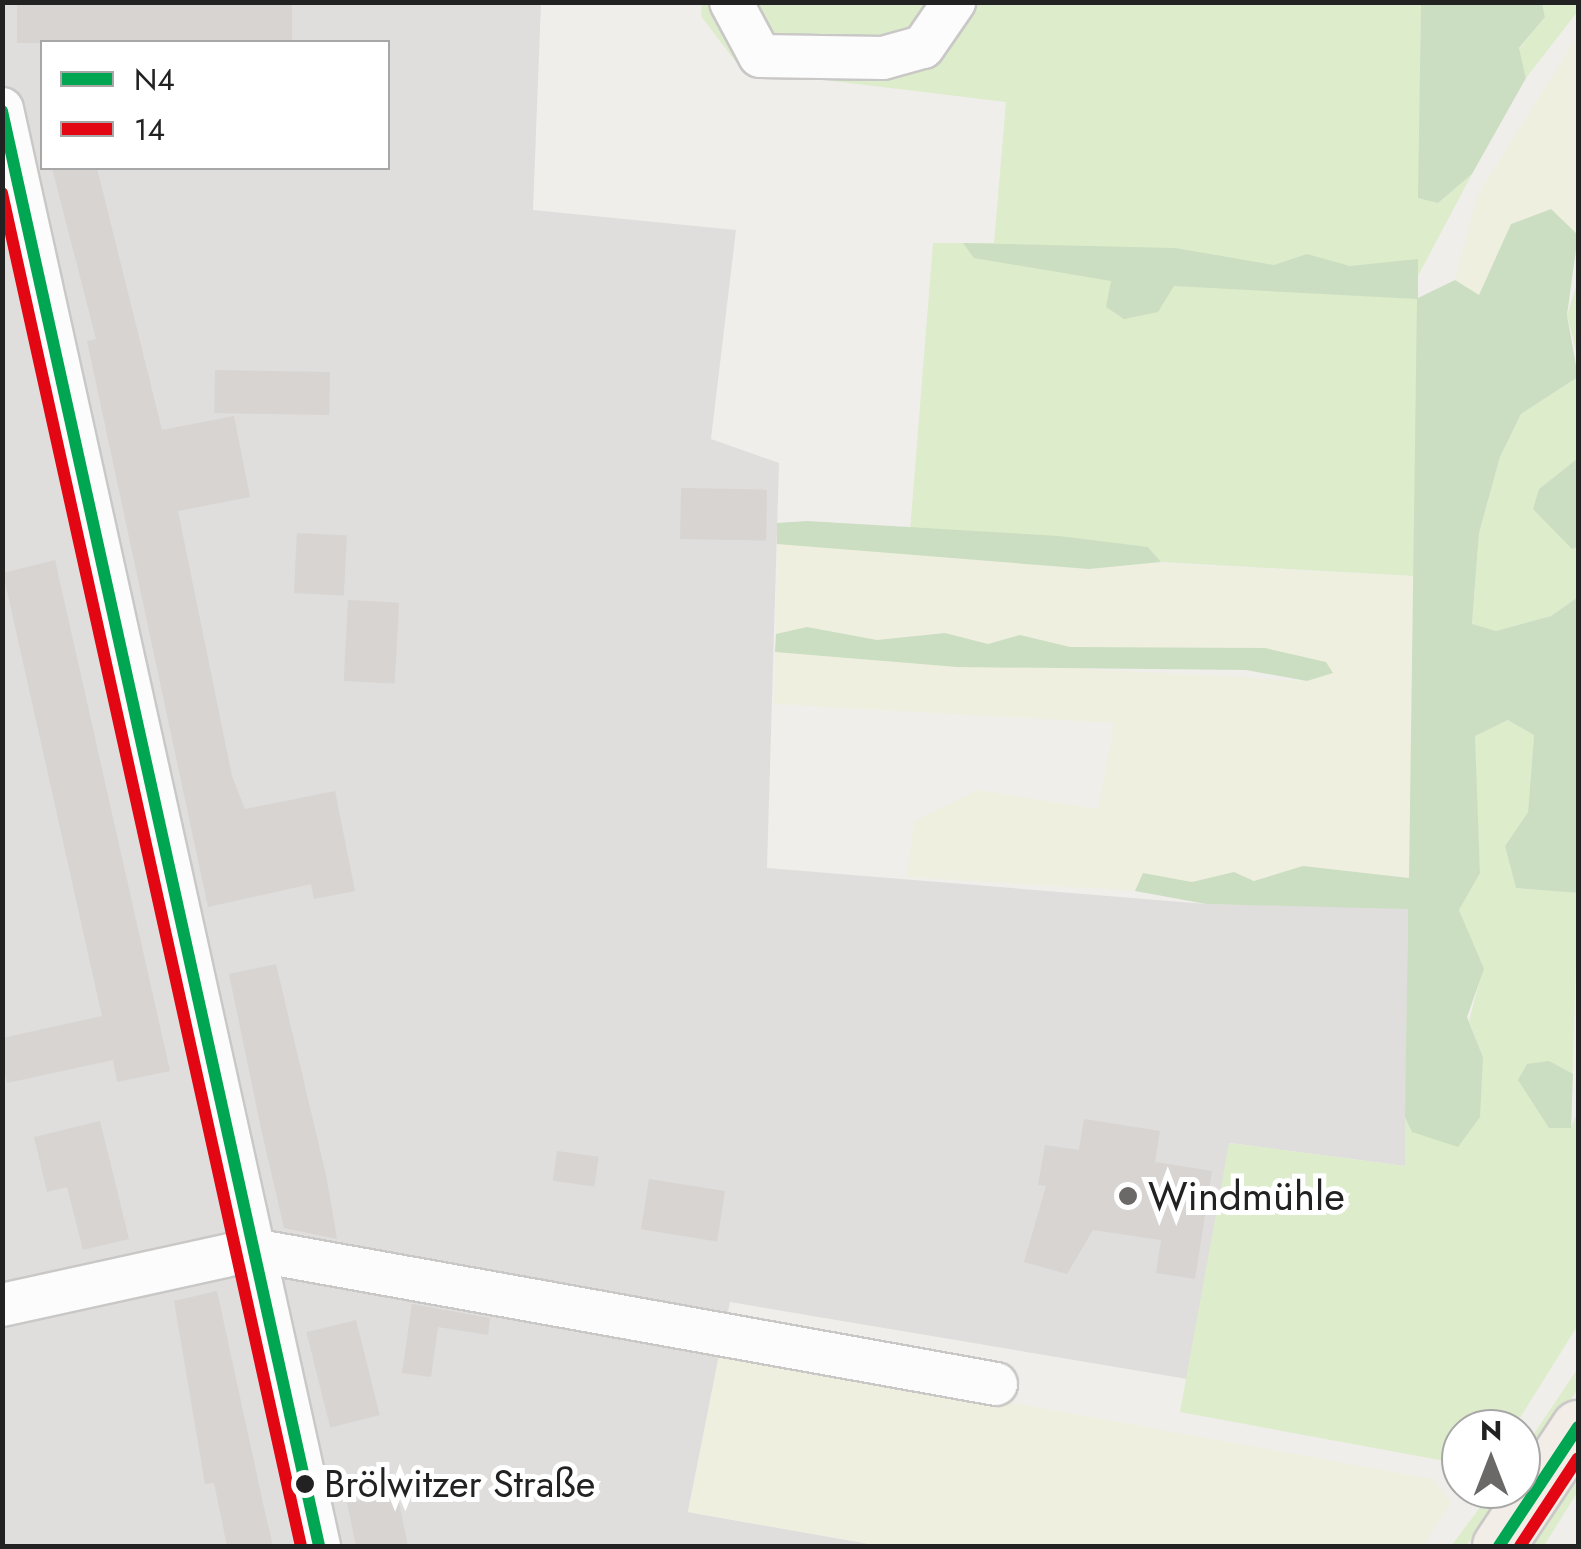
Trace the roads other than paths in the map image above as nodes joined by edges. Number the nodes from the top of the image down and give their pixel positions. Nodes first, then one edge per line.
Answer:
1 (731, 2) edge
2 (954, 2) edge
3 (2, 109) edge
4 (253, 1250) junction
5 (2, 1304) edge
6 (996, 1384) dead end
7 (1578, 1427) edge
8 (320, 1546) edge
9 (1499, 1546) edge

1 - 2 street
3 - 4 street
4 - 5 street
4 - 6 street
4 - 8 street
7 - 9 main road

